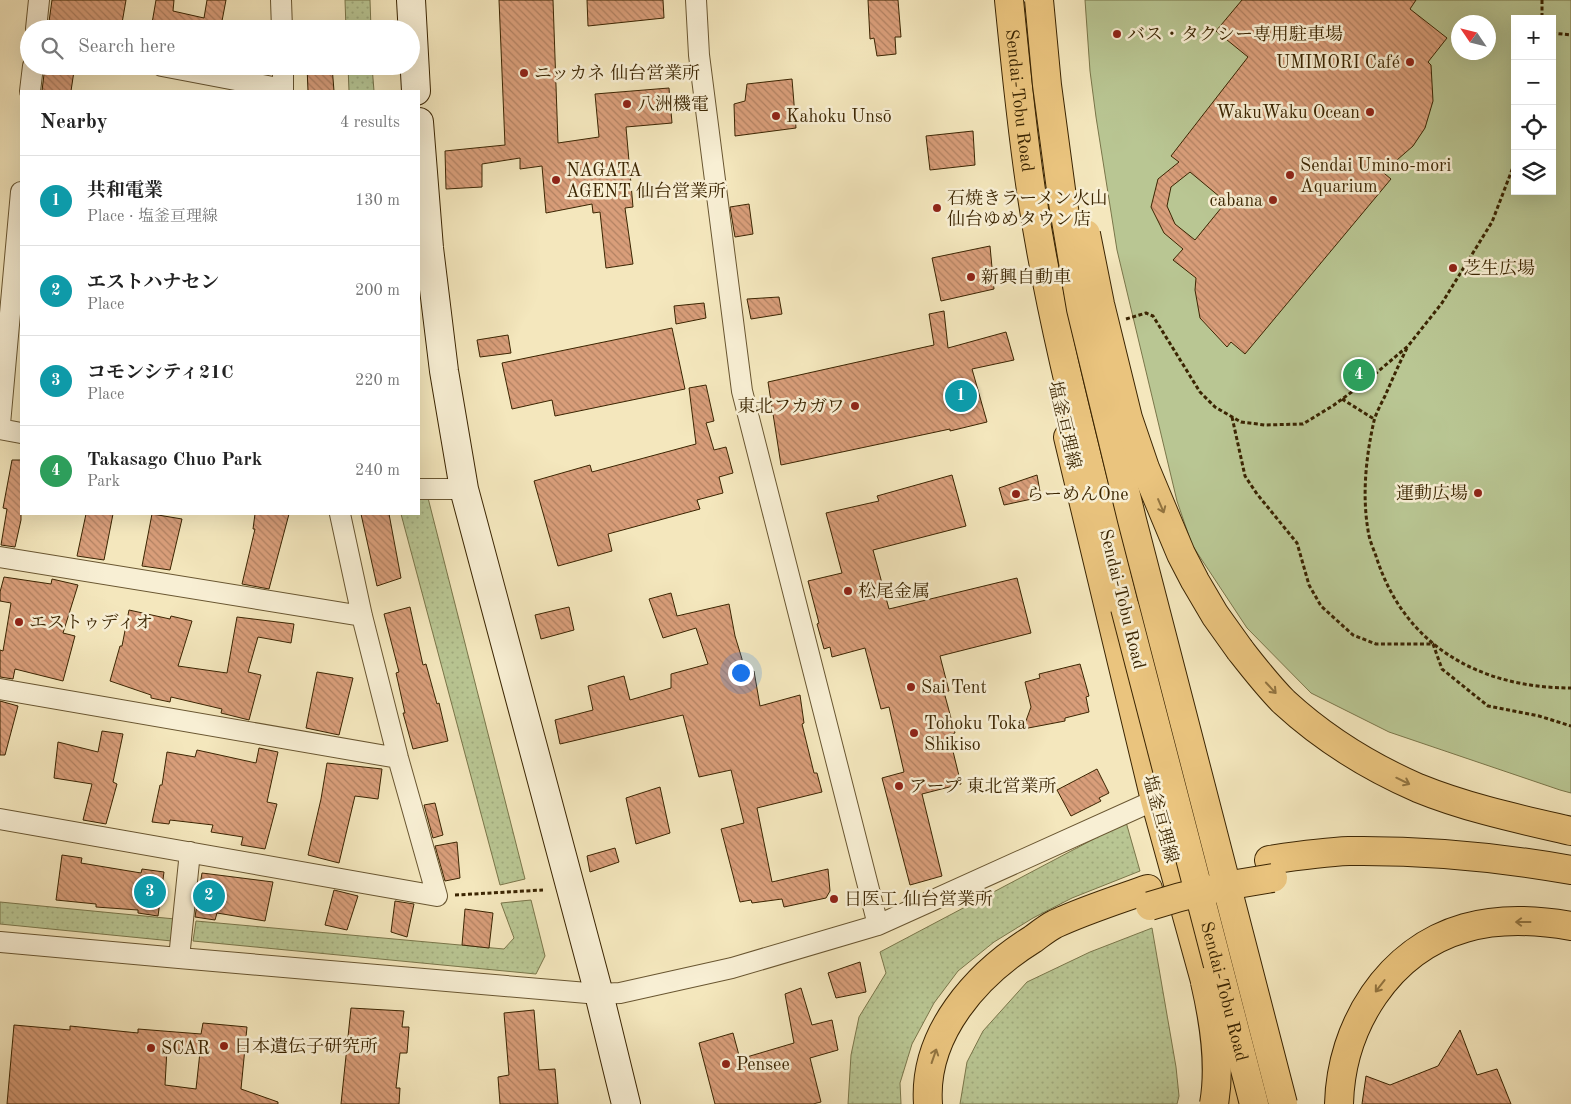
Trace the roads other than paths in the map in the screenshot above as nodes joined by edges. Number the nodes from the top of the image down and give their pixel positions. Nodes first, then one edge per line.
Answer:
1 (39, 0) edge
2 (281, 0) edge
3 (411, 0) edge
4 (696, 0) edge
5 (998, 0) edge
6 (1009, 0) edge
7 (1040, 0) edge
8 (1051, 0) edge
9 (37, 20) edge
10 (282, 20) edge
11 (412, 20) edge
12 (31, 75) edge
13 (207, 75) edge
14 (283, 75) edge
15 (415, 75) edge
16 (30, 90) edge
17 (283, 90) edge
18 (416, 90) edge
19 (420, 134) edge
20 (20, 218) edge
21 (17, 294) edge
22 (0, 424) edge
23 (0, 429) edge
24 (20, 433) edge
25 (420, 489) edge
26 (464, 489) junction
27 (340, 515) edge
28 (0, 557) edge
29 (1125, 608) junction
30 (362, 616) junction
31 (0, 689) edge
32 (398, 758) junction
33 (1155, 800) junction
34 (0, 819) edge
35 (1571, 831) edge
36 (190, 852) junction
37 (1271, 869) junction
38 (1571, 870) edge
39 (1571, 887) edge
40 (1149, 898) junction
41 (878, 925) junction
42 (1571, 926) edge
43 (0, 942) edge
44 (179, 958) junction
45 (599, 994) junction
46 (1339, 1103) edge
47 (626, 1104) edge
48 (928, 1104) edge
49 (947, 1104) edge
50 (1214, 1104) edge
51 (1239, 1104) edge
52 (1254, 1104) edge
53 (1283, 1104) edge
54 (1288, 1104) edge

1 - 9 street
2 - 10 street
3 - 11 street
4 - 41 street
5 - 33 main road, 塩釜亘理線
6 - 29 main road, Sendai-Tobu Road
7 -> 35 main road, bridge
7 - 53 main road, Sendai-Tobu Road, bridge
8 - 54 main road
12 - 16 street
13 - 17 street
14 - 17 street
15 - 18 street
19 - 26 street
20 - 21 street
21 - 22 street
23 - 24 street
25 - 26 street
26 - 45 street
27 - 30 street
28 - 30 street
29 - 50 main road, bridge
29 - 52 main road, Sendai-Tobu Road, bridge
30 - 32 street
31 - 32 street
32 - 36 street
33 - 41 street
33 - 51 main road, 塩釜亘理線
34 - 36 street
36 - 44 street
37 - 38 main road
37 - 39 main road
37 - 40 main road, bridge
48 -> 40 main road
40 - 49 main road
41 - 45 street
42 -> 46 main road
43 - 44 street
44 - 45 street
45 - 47 street

